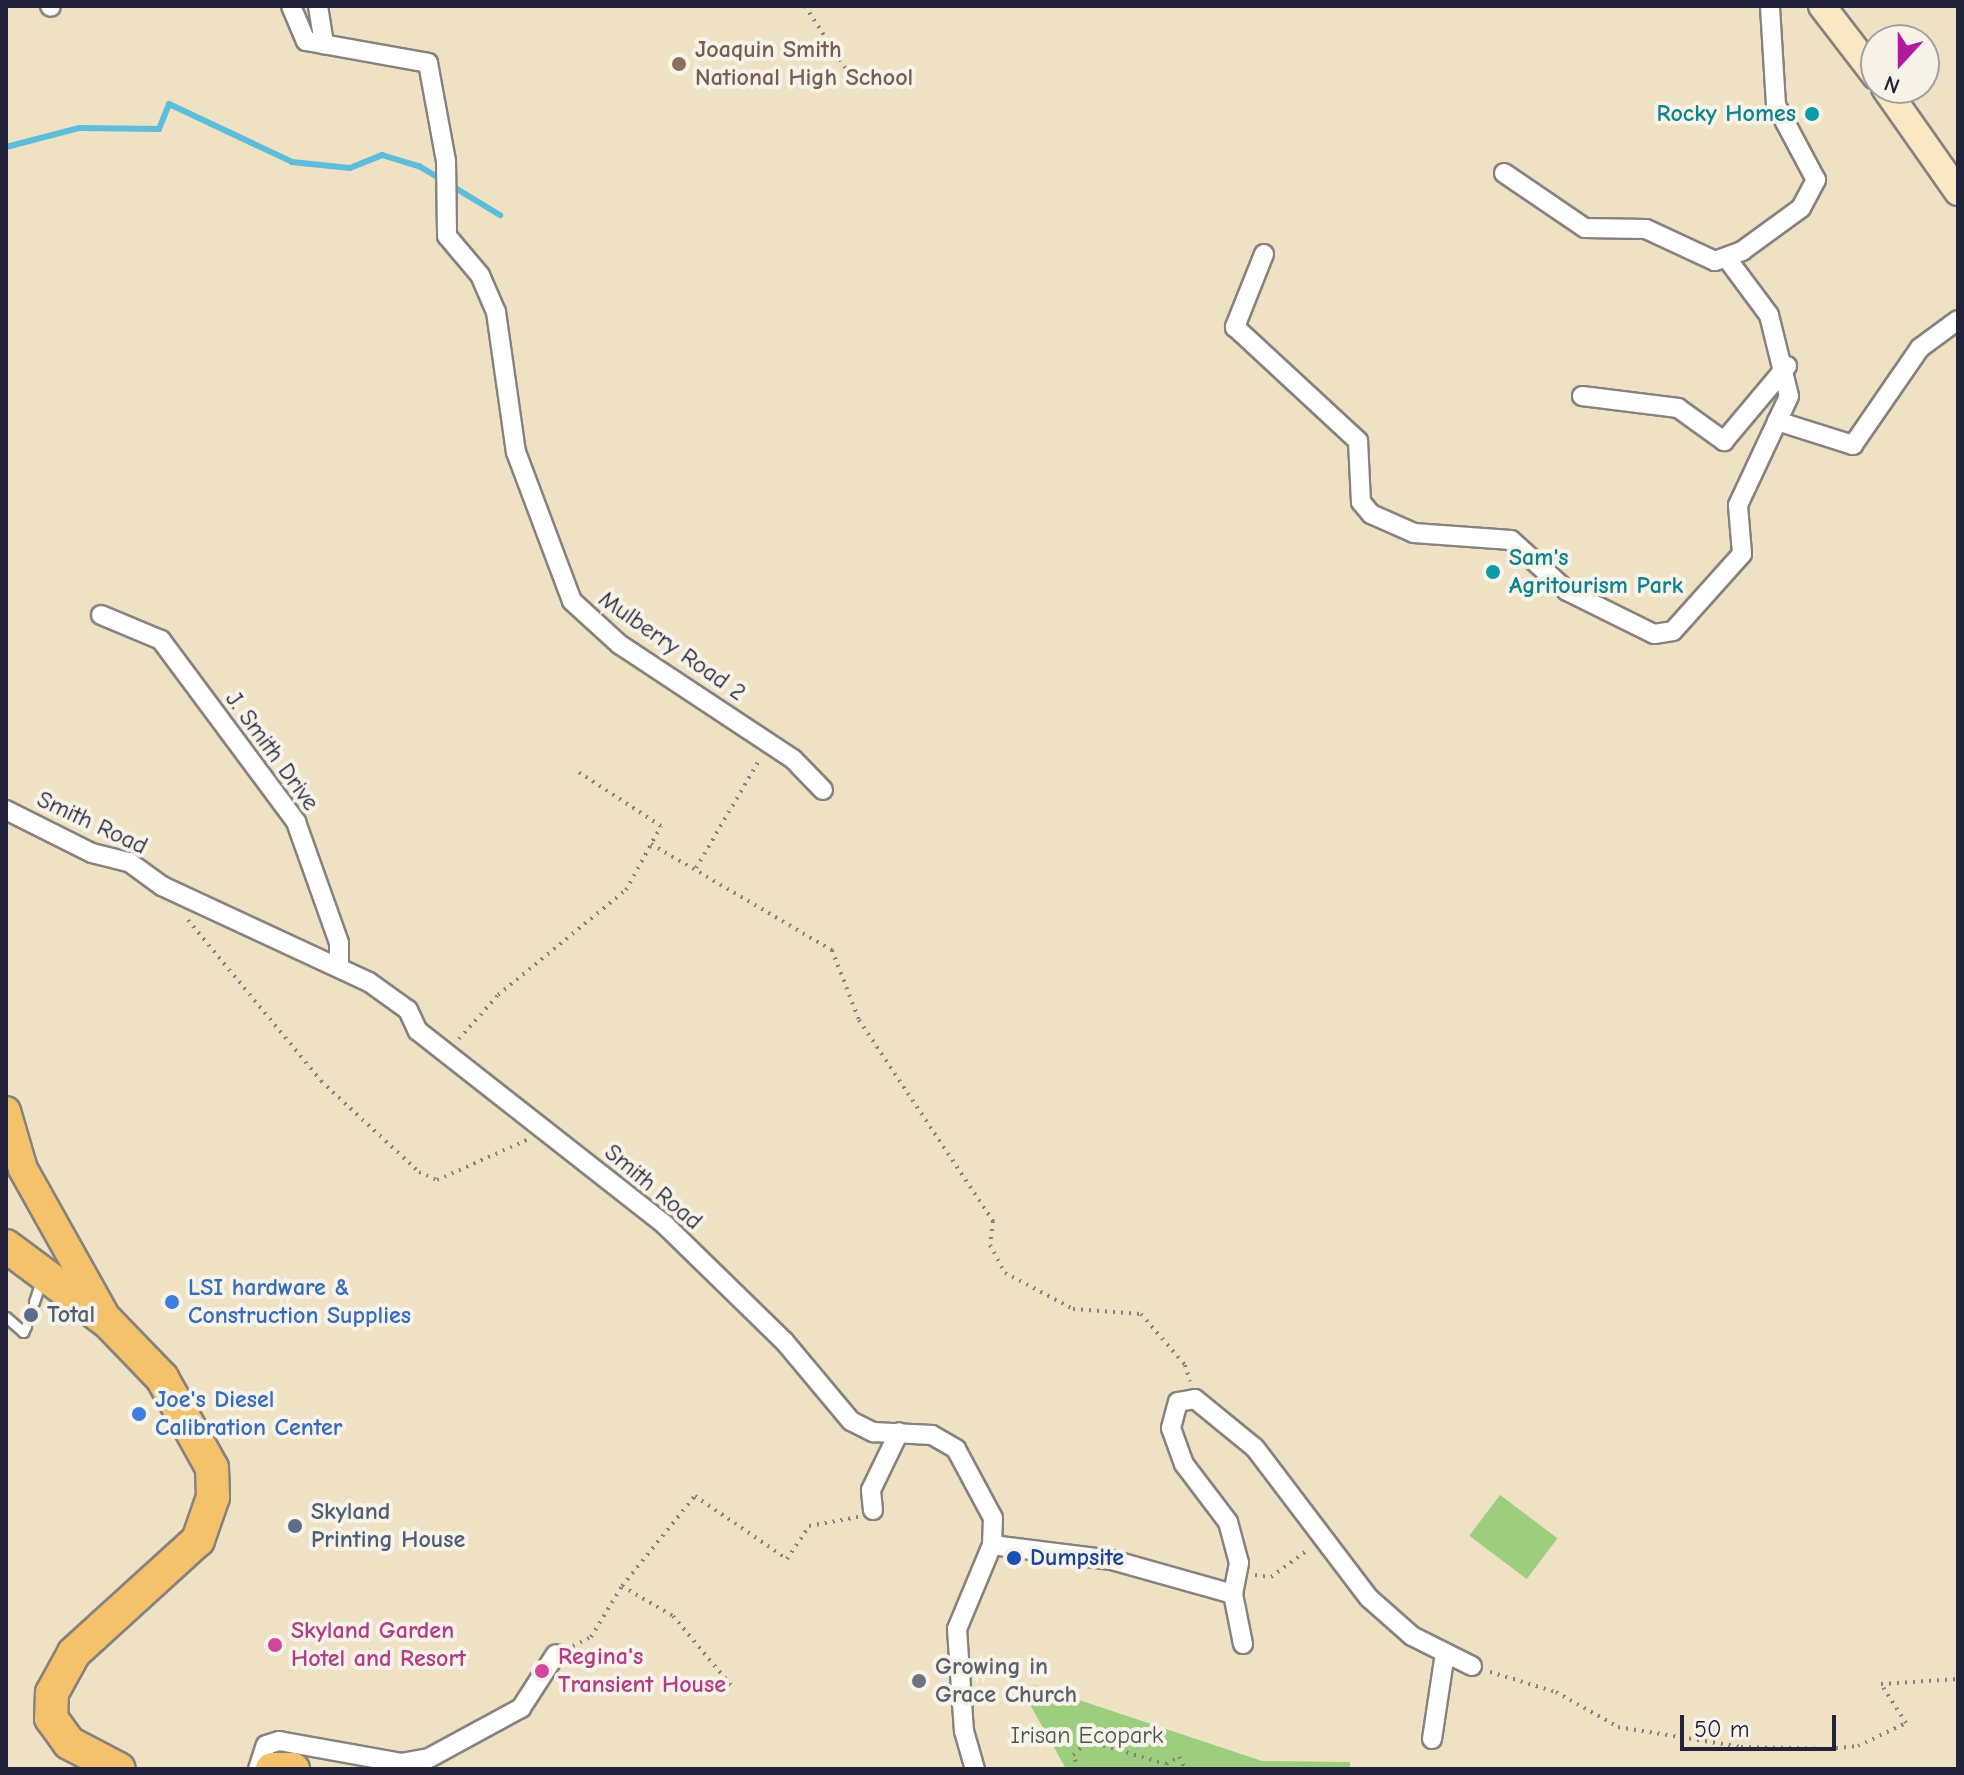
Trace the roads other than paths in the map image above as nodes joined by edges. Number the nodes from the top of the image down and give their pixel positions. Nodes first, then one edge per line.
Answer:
1 (291, 6) edge
2 (318, 6) edge
3 (1770, 6) edge
4 (1822, 6) edge
5 (324, 45) junction
6 (1860, 55) edge
7 (1896, 104) edge
8 (1504, 173) dead end
9 (1958, 192) edge
10 (1264, 254) dead end
11 (1728, 260) junction
12 (1958, 320) edge
13 (1787, 366) junction
14 (1582, 396) dead end
15 (1777, 421) junction
16 (101, 615) dead end
17 (823, 790) dead end
18 (6, 810) edge
19 (339, 964) junction
20 (6, 1111) edge
21 (14, 1167) edge
22 (6, 1248) edge
23 (6, 1317) edge
24 (108, 1322) junction
25 (26, 1326) dead end
26 (899, 1432) junction
27 (873, 1510) road end
28 (992, 1545) junction
29 (1233, 1594) junction
30 (1243, 1644) dead end
31 (1445, 1653) junction
32 (556, 1654) road end
33 (1472, 1666) road end
34 (1432, 1739) dead end
35 (119, 1769) edge
36 (258, 1769) edge
37 (272, 1769) edge
38 (293, 1769) edge
39 (975, 1769) edge

1 - 5 street, Mulberry Road 2
2 - 5 street
3 - 11 street
4 - 6 main road
5 - 17 street, Mulberry Road 2
7 - 9 main road
8 - 11 street
10 - 15 street
11 - 13 street
12 - 15 street
13 - 14 street
13 - 15 street
16 - 19 street, J. Smith Drive
18 - 19 street, Smith Road
19 - 26 street, Smith Road
20 - 21 main road
21 - 24 main road
22 - 24 highway
23 - 25 lane
24 - 35 highway
26 - 27 street
26 - 28 street, Smith Road
28 - 29 street
28 - 39 street, Smith Road
29 - 30 street
29 - 31 street
31 - 33 street
31 - 34 street
32 - 36 street
37 - 38 highway

